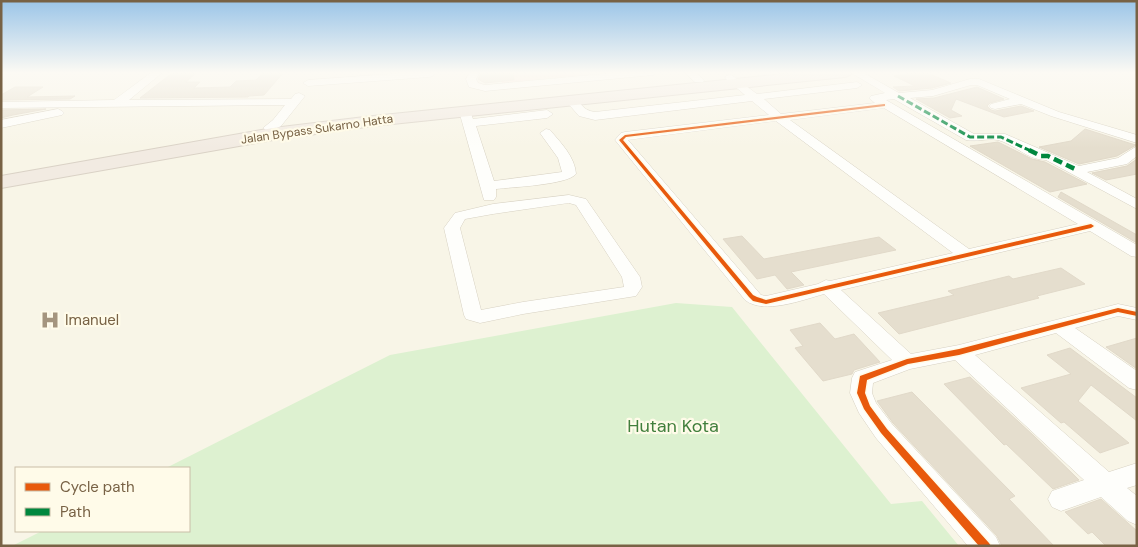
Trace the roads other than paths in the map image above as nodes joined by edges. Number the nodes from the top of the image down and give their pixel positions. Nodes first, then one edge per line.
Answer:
1 (125, 98) edge
2 (297, 98) edge
3 (482, 98) edge
4 (584, 98) edge
5 (756, 98) junction
6 (760, 98) edge
7 (902, 98) edge
8 (1016, 98) edge
9 (892, 99) junction
10 (571, 100) junction
11 (1022, 100) junction
12 (264, 102) junction
13 (294, 102) junction
14 (103, 104) junction
15 (117, 104) junction
16 (1, 106) edge
17 (995, 106) dead end
18 (286, 112) junction
19 (547, 114) dead end
20 (467, 117) junction
21 (775, 117) junction
22 (1, 124) edge
23 (269, 128) junction
24 (546, 133) dead end
25 (1137, 139) edge
26 (1137, 150) edge
27 (1078, 170) junction
28 (1, 176) edge
29 (1, 182) edge
30 (488, 186) junction
31 (1136, 204) edge
32 (493, 209) junction
33 (1091, 226) junction
34 (1137, 252) edge
35 (966, 255) junction
36 (826, 286) junction
37 (1137, 314) edge
38 (1058, 325) junction
39 (959, 352) junction
40 (907, 362) junction
41 (1137, 382) edge
42 (1137, 474) edge
43 (1106, 485) junction
44 (1061, 499) dead end
45 (1137, 513) edge
46 (986, 546) edge

1 - 15 street
2 - 13 street
3 - 23 highway, Jalan Bypass Sukarno Hatta
4 - 10 highway, Jalan Bypass Sukarno Hatta
5 - 6 street
5 - 10 street
5 - 21 street
7 - 9 street
8 - 11 street
9 - 21 street
9 - 27 street
9 - 33 street
10 - 20 highway, Jalan Bypass Sukarno Hatta
11 - 17 street
11 - 25 street
12 - 13 street
12 - 15 street
12 - 18 street
13 - 18 street
14 - 15 street
14 - 16 street
14 - 22 street
18 - 23 street
19 - 20 street
20 - 29 highway, Jalan Bypass Sukarno Hatta
20 - 30 street
21 - 35 street
21 - 36 street
23 - 28 highway, Jalan Bypass Sukarno Hatta
24 - 30 street
26 - 27 street
27 - 31 street
30 - 32 street
32 - 32 street
33 - 34 street
33 - 35 street
35 - 36 street
36 - 40 street
37 - 38 street
38 - 39 street
38 - 41 street
39 - 40 street
39 - 43 street
40 - 46 street
42 - 43 street
43 - 44 street
43 - 45 street

